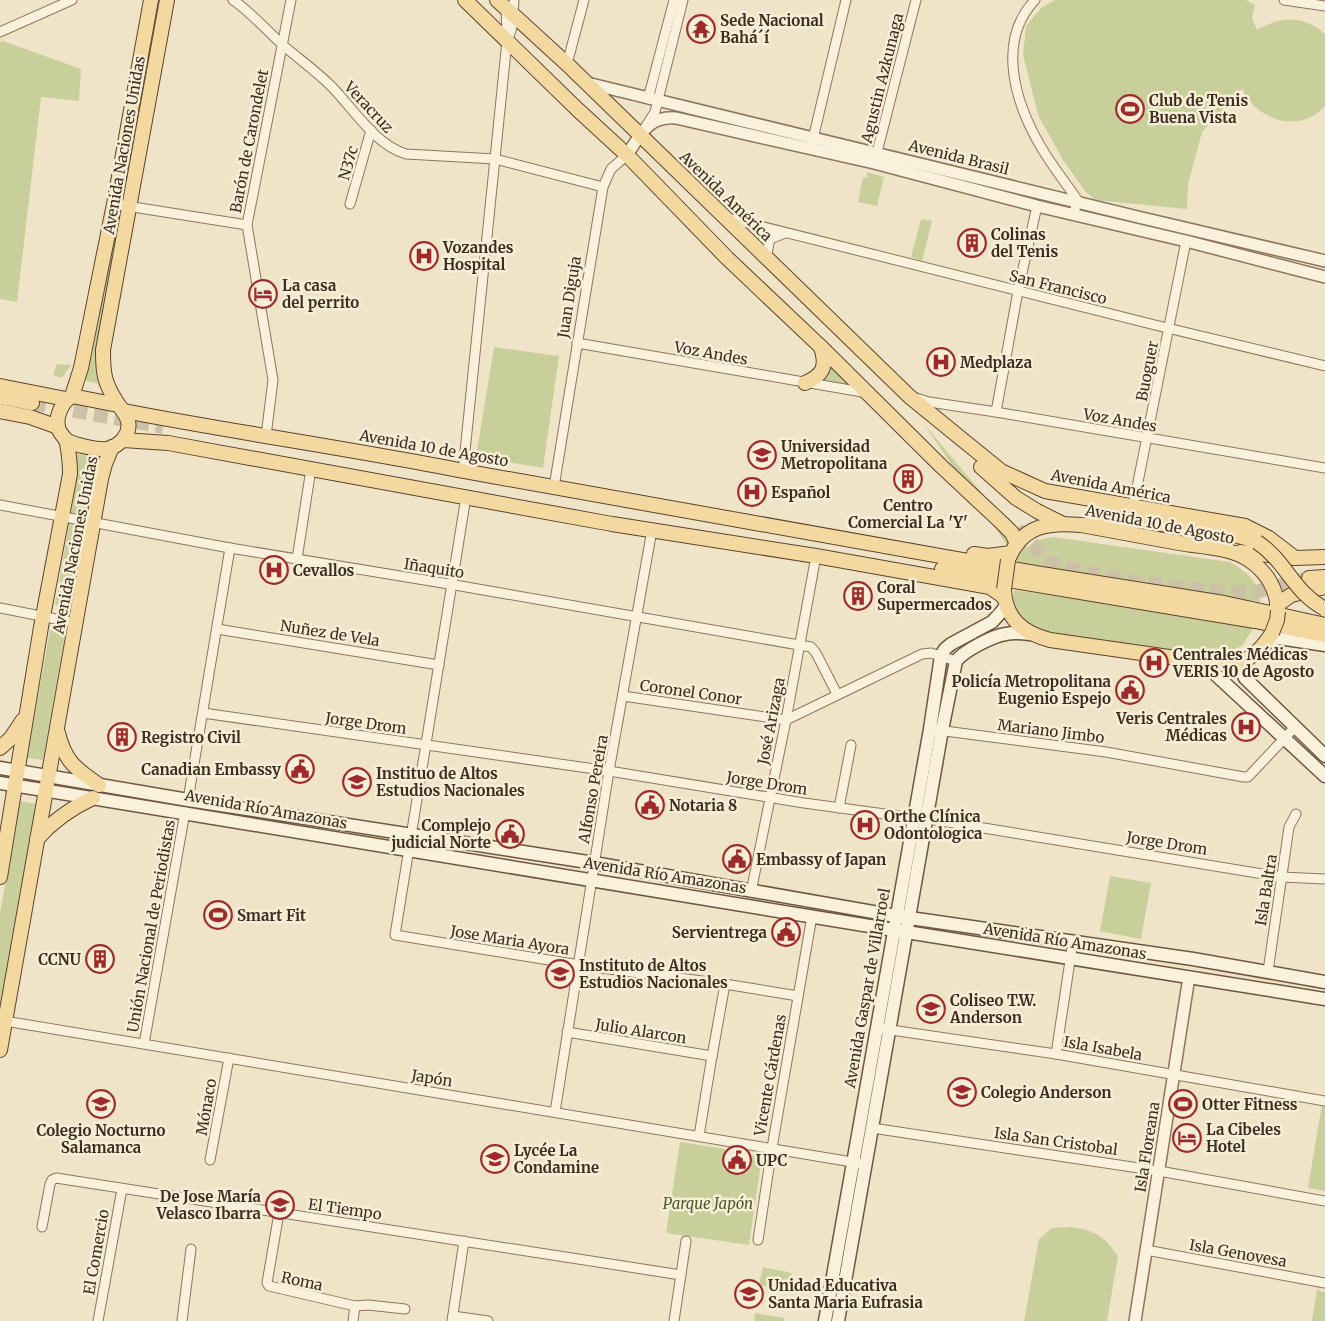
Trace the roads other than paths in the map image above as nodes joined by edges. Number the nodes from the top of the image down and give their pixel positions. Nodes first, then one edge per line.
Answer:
1 (72, 0) edge
2 (151, 0) edge
3 (167, 0) edge
4 (233, 0) edge
5 (291, 0) edge
6 (465, 0) edge
7 (584, 0) edge
8 (674, 0) edge
9 (683, 0) edge
10 (846, 0) edge
11 (916, 0) edge
12 (1035, 0) edge
13 (1284, 0) edge
14 (507, 5) edge
15 (1325, 6) edge
16 (0, 32) edge
17 (507, 41) junction
18 (282, 45) junction
19 (567, 64) junction
20 (586, 83) junction
21 (653, 100) junction
22 (371, 130) junction
23 (643, 131) junction
24 (812, 143) junction
25 (627, 155) junction
26 (876, 158) junction
27 (495, 159) junction
28 (602, 187) junction
29 (1078, 201) junction
30 (114, 204) junction
31 (350, 204) dead end
32 (130, 206) junction
33 (1037, 206) junction
34 (1072, 214) junction
35 (727, 218) junction
36 (247, 225) junction
37 (785, 233) junction
38 (1186, 241) junction
39 (766, 258) junction
40 (1325, 261) edge
41 (1325, 278) edge
42 (1018, 291) junction
43 (1169, 329) junction
44 (577, 344) junction
45 (821, 347) junction
46 (1325, 366) edge
47 (805, 383) junction
48 (0, 386) edge
49 (869, 394) junction
50 (0, 397) edge
51 (910, 397) junction
52 (69, 398) junction
53 (0, 403) edge
54 (121, 408) junction
55 (0, 411) edge
56 (996, 412) junction
57 (933, 415) junction
58 (58, 427) junction
59 (266, 436) junction
60 (1148, 438) junction
61 (66, 440) junction
62 (117, 443) junction
63 (933, 449) dead end
64 (382, 454) junction
65 (1325, 468) edge
66 (311, 470) junction
67 (463, 471) junction
68 (383, 483) junction
69 (554, 487) junction
70 (466, 497) junction
71 (0, 505) edge
72 (1133, 507) junction
73 (62, 517) junction
74 (739, 520) junction
75 (94, 523) junction
76 (1062, 524) junction
77 (1081, 525) junction
78 (652, 530) junction
79 (732, 543) junction
80 (230, 548) junction
81 (1225, 550) junction
82 (1012, 553) junction
83 (816, 556) junction
84 (1325, 557) edge
85 (1295, 558) junction
86 (297, 559) junction
87 (1325, 577) edge
88 (1309, 578) tunnel mouth
89 (452, 584) junction
90 (1325, 587) edge
91 (1004, 597) junction
92 (0, 608) edge
93 (1278, 608) junction
94 (1325, 609) edge
95 (43, 616) junction
96 (636, 617) junction
97 (76, 623) junction
98 (1325, 625) edge
99 (217, 628) junction
100 (1030, 634) junction
101 (1325, 634) edge
102 (1268, 639) junction
103 (799, 644) junction
104 (1325, 645) edge
105 (941, 656) junction
106 (956, 661) junction
107 (1202, 662) junction
108 (1238, 663) junction
109 (439, 665) junction
110 (837, 694) junction
111 (622, 696) junction
112 (204, 713) junction
113 (26, 716) junction
114 (786, 720) junction
115 (56, 728) junction
116 (1295, 728) junction
117 (936, 729) junction
118 (1285, 738) junction
119 (426, 745) junction
120 (851, 745) dead end
121 (0, 748) edge
122 (1325, 756) edge
123 (0, 768) edge
124 (18, 770) junction
125 (609, 771) junction
126 (48, 775) junction
127 (1325, 776) edge
128 (0, 783) edge
129 (15, 785) junction
130 (46, 790) junction
131 (96, 791) junction
132 (770, 798) junction
133 (186, 806) junction
134 (839, 808) junction
135 (0, 814) edge
136 (1296, 814) dead end
137 (920, 818) junction
138 (8, 829) junction
139 (411, 835) junction
140 (37, 840) junction
141 (409, 849) junction
142 (594, 863) junction
143 (1281, 876) junction
144 (0, 877) edge
145 (592, 879) junction
146 (1325, 879) edge
147 (751, 892) junction
148 (812, 916) junction
149 (896, 916) junction
150 (910, 918) junction
151 (894, 930) junction
152 (907, 932) junction
153 (1073, 941) junction
154 (1070, 958) junction
155 (578, 965) junction
156 (1268, 971) junction
157 (1190, 977) junction
158 (1325, 982) edge
159 (725, 984) junction
160 (798, 996) junction
161 (1325, 999) edge
162 (5, 1021) junction
163 (876, 1028) junction
164 (889, 1030) junction
165 (567, 1032) junction
166 (144, 1044) junction
167 (0, 1050) edge
168 (1056, 1054) junction
169 (712, 1056) junction
170 (228, 1058) junction
171 (1174, 1074) junction
172 (1325, 1101) edge
173 (555, 1112) junction
174 (872, 1128) junction
175 (699, 1136) junction
176 (772, 1148) junction
177 (210, 1160) dead end
178 (859, 1163) junction
179 (1159, 1170) junction
180 (122, 1188) junction
181 (1325, 1201) edge
182 (279, 1213) junction
183 (42, 1226) dead end
184 (464, 1240) junction
185 (758, 1240) dead end
186 (686, 1241) dead end
187 (191, 1249) dead end
188 (1146, 1250) junction
189 (681, 1275) junction
190 (1325, 1283) edge
191 (835, 1298) junction
192 (354, 1306) junction
193 (405, 1309) dead end
194 (452, 1318) edge
195 (98, 1321) edge
196 (182, 1321) edge
197 (353, 1321) edge
198 (488, 1321) edge
199 (674, 1321) edge
200 (825, 1321) edge
201 (838, 1321) edge
202 (1135, 1321) edge

1 - 16 street
2 - 30 main road, Avenida Naciones Unidas
3 - 32 main road, Avenida Naciones Unidas
4 - 18 street, Veracruz
5 - 18 street, Barón de Carondelet
6 - 17 main road
7 - 19 street
8 - 21 street
9 - 21 street
10 - 24 street
11 - 26 street, Agustin Azkunaga
12 - 29 street
13 - 15 street
14 - 17 street
14 - 19 main road, Avenida América
17 - 25 main road
17 - 27 street
18 - 22 street, Veracruz
18 - 36 street, Barón de Carondelet
19 - 20 main road, Avenida América
20 - 21 street, Avenida Brasil
20 - 23 main road, Avenida América
21 - 23 street
21 - 24 street, Avenida Brasil
22 - 27 street, Veracruz
22 - 31 street, N37c
23 - 24 street, Avenida Brasil
23 - 25 street, Juan Diguja
23 - 35 main road, Avenida América
24 - 26 street, Avenida Brasil
25 - 28 street, Juan Diguja
25 - 45 main road
26 - 29 street, Avenida Brasil
26 - 33 street, Avenida Brasil
27 - 28 street, Veracruz
27 - 67 street
28 - 44 street, Juan Diguja
29 - 34 street
29 - 40 street, Avenida Brasil
30 - 32 street
30 - 52 main road, Avenida Naciones Unidas
32 - 36 street
32 - 54 main road, Avenida Naciones Unidas
33 - 34 street, Avenida Brasil
33 - 42 street
34 - 38 street, Avenida Brasil
35 - 37 street, San Francisco
35 - 39 main road, Avenida América
36 - 59 street, Barón de Carondelet
37 - 39 street
37 - 42 street, San Francisco
38 - 41 street, Avenida Brasil
38 - 43 street, Buoguer
39 - 51 main road, Avenida América
42 - 43 street, San Francisco
42 - 56 street
43 - 46 street, San Francisco
43 - 60 street, Buoguer
44 - 47 street, Voz Andes
44 - 69 street, Juan Diguja
45 - 47 main road
45 - 49 main road
47 - 49 street, Voz Andes
48 - 52 main road, Avenida 10 de Agosto
49 - 63 main road
49 - 82 main road
50 - 53 main road
51 - 56 street, Voz Andes
51 - 57 main road, Avenida América
52 - 54 main road, Avenida 10 de Agosto
52 - 58 main road, Avenida Naciones Unidas
54 - 59 main road, Avenida 10 de Agosto
54 - 62 main road, Avenida Naciones Unidas
55 - 58 main road
56 - 60 street, Voz Andes
57 - 72 main road, Avenida América
57 - 76 main road, Avenida América
58 - 61 main road, Avenida Naciones Unidas
59 - 64 main road, Avenida 10 de Agosto
60 - 65 street, Voz Andes
60 - 72 street, Buoguer
61 - 62 main road
61 - 73 main road, Avenida Naciones Unidas
62 - 66 main road
62 - 75 main road, Avenida Naciones Unidas
64 - 67 main road, Avenida 10 de Agosto
64 - 68 main road
66 - 68 main road
66 - 86 street
67 - 69 main road, Avenida 10 de Agosto
68 - 70 main road
69 - 74 main road, Avenida 10 de Agosto
70 - 78 main road
70 - 89 street
71 - 73 street, Iñaquito
72 - 85 main road, Avenida América
73 - 75 street, Iñaquito
73 - 95 main road, Avenida Naciones Unidas
74 - 82 main road, Avenida 10 de Agosto
74 - 98 main road, Avenida 10 de Agosto
75 - 80 street, Iñaquito
75 - 97 main road, Avenida Naciones Unidas
76 - 77 main road, Avenida 10 de Agosto
76 - 82 main road, Avenida 10 de Agosto
77 - 81 main road, Avenida 10 de Agosto
77 - 94 main road, bridge
78 - 79 main road
78 - 96 street, Alfonso Pereira
79 - 83 main road
79 - 101 main road
80 - 86 street, Iñaquito
80 - 99 street, Unión Nacional de Periodistas
81 - 85 main road
81 - 93 main road, Avenida 10 de Agosto
82 - 91 main road, bridge
83 - 91 main road
83 - 103 street, José Arizaga
84 - 85 main road
86 - 89 street, Iñaquito
87 - 88 main road
89 - 96 street, Iñaquito
89 - 109 street
90 - 93 main road
91 - 100 main road
91 - 105 main road
92 - 95 street
93 - 102 main road, bridge
95 - 97 street
95 - 113 main road, Avenida Naciones Unidas
96 - 103 street, Iñaquito
96 - 111 street, Alfonso Pereira
97 - 115 main road, Avenida Naciones Unidas
99 - 109 street, Nuñez de Vela
99 - 112 street, Unión Nacional de Periodistas
100 - 106 main road
100 - 107 main road
102 - 104 main road
102 - 108 main road
103 - 110 street, Iñaquito
103 - 114 street, José Arizaga
105 - 106 street
105 - 110 street
105 - 117 main road, Avenida Gaspar de Villarroel
106 - 117 main road, Avenida Gaspar de Villarroel
107 - 108 main road
107 - 118 main road
108 - 116 main road
109 - 119 street
110 - 114 street
111 - 114 street, Coronel Conor
111 - 125 street, Alfonso Pereira
112 - 119 street, Jorge Drom
112 - 133 street, Unión Nacional de Periodistas
113 - 121 main road
113 - 124 main road, Avenida Naciones Unidas
114 - 132 street, José Arizaga
115 - 126 main road, Avenida Naciones Unidas
115 - 131 main road
116 - 118 street, Mariano Jimbo
116 - 122 main road
117 - 118 street, Mariano Jimbo
117 - 137 main road, Avenida Gaspar de Villarroel
118 - 127 main road
119 - 125 street, Jorge Drom
119 - 139 street
120 - 134 street
123 - 124 main road, Avenida Río Amazonas
124 - 126 main road, Avenida Río Amazonas
124 - 129 main road, Avenida Naciones Unidas
125 - 132 street, Jorge Drom
125 - 142 street, Alfonso Pereira
126 - 130 main road, Avenida Naciones Unidas
126 - 131 main road, Avenida Río Amazonas
128 - 129 main road, Avenida Río Amazonas
129 - 130 main road, Avenida Río Amazonas
129 - 138 main road, Avenida Naciones Unidas
130 - 131 main road, Avenida Río Amazonas
130 - 140 main road, Avenida Naciones Unidas
131 - 133 main road, Avenida Río Amazonas
131 - 140 main road
132 - 134 street, Jorge Drom
132 - 147 street, José Arizaga
133 - 139 main road, Avenida Río Amazonas
133 - 141 main road, Avenida Río Amazonas
133 - 166 street, Unión Nacional de Periodistas
134 - 137 street, Jorge Drom
135 - 138 main road
136 - 143 street, Isla Baltra
137 - 143 street, Jorge Drom
137 - 149 main road, Avenida Gaspar de Villarroel
137 - 150 main road, Avenida Gaspar de Villarroel
138 - 144 main road, Avenida Naciones Unidas
139 - 141 street
139 - 142 main road, Avenida Río Amazonas
140 - 162 main road, Avenida Naciones Unidas
141 - 145 main road, Avenida Río Amazonas
141 - 155 street, Jose Maria Ayora
142 - 145 street, Alfonso Pereira
142 - 147 main road, Avenida Río Amazonas
143 - 146 street, Jorge Drom
143 - 156 street, Isla Baltra
145 - 148 main road, Avenida Río Amazonas
145 - 155 street, Alfonso Pereira
147 - 149 main road, Avenida Río Amazonas
148 - 151 main road, Avenida Río Amazonas
148 - 160 street, Vicente Cárdenas
149 - 150 main road, Avenida Río Amazonas
149 - 151 main road, Avenida Gaspar de Villarroel
150 - 152 main road, Avenida Gaspar de Villarroel
150 - 153 main road, Avenida Río Amazonas
151 - 152 main road, Avenida Río Amazonas
151 - 163 main road, Avenida Gaspar de Villarroel
152 - 154 main road, Avenida Río Amazonas
152 - 164 main road, Avenida Gaspar de Villarroel
153 - 154 street
153 - 156 main road, Avenida Río Amazonas
154 - 157 main road, Avenida Río Amazonas
154 - 168 street
155 - 159 street, Jose Maria Ayora
155 - 165 street, Alfonso Pereira
156 - 158 main road, Avenida Río Amazonas
157 - 161 main road, Avenida Río Amazonas
157 - 171 street, Isla Floreana
159 - 160 street, Jose Maria Ayora
159 - 169 street
160 - 176 street, Vicente Cárdenas
162 - 166 street, Japón
162 - 167 main road, Avenida Naciones Unidas
163 - 164 street, Isla Isabela
163 - 178 main road, Avenida Gaspar de Villarroel
164 - 168 street, Isla Isabela
164 - 174 main road, Avenida Gaspar de Villarroel
165 - 169 street, Julio Alarcon
165 - 173 street, Alfonso Pereira
166 - 170 street, Japón
168 - 171 street, Isla Isabela
169 - 175 street
170 - 173 street, Japón
170 - 177 street, Mónaco
171 - 172 street, Isla Isabela
171 - 179 street, Isla Floreana
173 - 175 street, Japón
174 - 178 main road, Avenida Gaspar de Villarroel
174 - 179 street, Isla San Cristobal
175 - 176 street, Japón
176 - 178 street, Japón
176 - 185 street, Vicente Cárdenas
178 - 191 main road, Avenida Gaspar de Villarroel
179 - 181 street, Isla San Cristobal
179 - 188 street, Isla Floreana
180 - 182 street, El Tiempo
180 - 183 street, El Tiempo
180 - 195 street, El Comercio
182 - 184 street, El Tiempo
182 - 192 street, Roma
184 - 189 street, El Tiempo
184 - 194 street
186 - 189 street
187 - 196 street
188 - 190 street, Isla Genovesa
188 - 202 street, Isla Floreana
189 - 199 street
191 - 200 main road, Avenida Gaspar de Villarroel
191 - 201 main road, Avenida Gaspar de Villarroel
192 - 193 street, Roma
192 - 197 street
194 - 198 street

